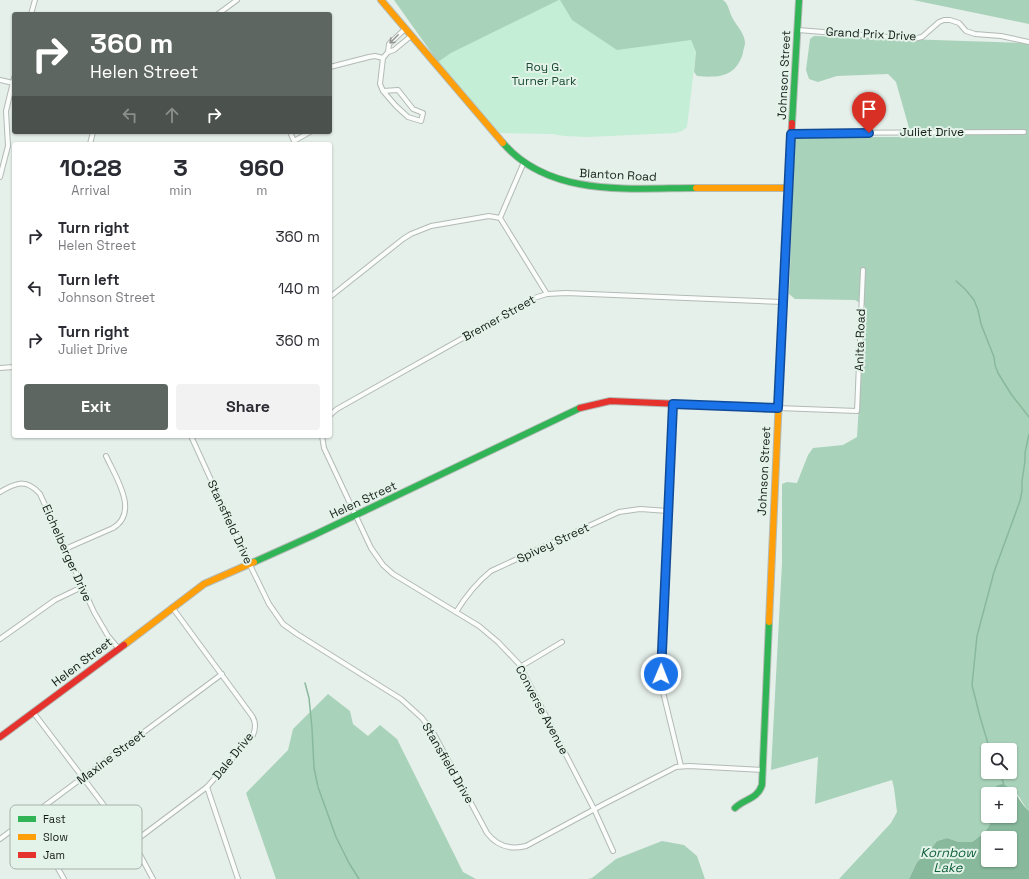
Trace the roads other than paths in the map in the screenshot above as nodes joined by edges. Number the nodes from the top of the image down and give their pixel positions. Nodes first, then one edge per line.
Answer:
1 (35, 0) edge
2 (237, 0) edge
3 (381, 0) edge
4 (799, 0) edge
5 (32, 12) edge
6 (221, 12) edge
7 (405, 28) junction
8 (798, 30) junction
9 (411, 36) junction
10 (1029, 42) edge
11 (388, 52) junction
12 (383, 58) junction
13 (332, 66) edge
14 (0, 80) edge
15 (12, 81) edge
16 (12, 85) edge
17 (383, 91) junction
18 (1024, 132) dead end
19 (307, 134) edge
20 (791, 134) junction
21 (293, 142) edge
22 (0, 159) edge
23 (5, 160) junction
24 (524, 162) junction
25 (0, 177) edge
26 (788, 188) junction
27 (500, 218) junction
28 (863, 270) dead end
29 (547, 294) junction
30 (332, 295) edge
31 (783, 302) junction
32 (12, 366) edge
33 (0, 368) edge
34 (673, 404) junction
35 (778, 408) junction
36 (332, 413) edge
37 (192, 438) edge
38 (322, 438) edge
39 (106, 456) dead end
40 (0, 492) edge
41 (668, 511) junction
42 (356, 516) junction
43 (65, 549) junction
44 (249, 563) junction
45 (82, 587) junction
46 (172, 607) junction
47 (456, 612) junction
48 (0, 639) edge
49 (562, 642) dead end
50 (119, 649) junction
51 (520, 667) junction
52 (222, 674) junction
53 (34, 712) junction
54 (0, 737) edge
55 (681, 766) junction
56 (763, 770) junction
57 (83, 778) junction
58 (207, 788) junction
59 (47, 805) edge
60 (104, 805) edge
61 (735, 808) dead end
62 (594, 809) junction
63 (10, 832) edge
64 (142, 836) edge
65 (0, 840) edge
66 (613, 851) dead end
67 (142, 859) edge
68 (58, 869) edge
69 (64, 879) edge
70 (153, 879) edge
71 (238, 879) edge

1 - 5 street
2 - 6 street
3 - 7 street, Blanton Road
4 - 8 street, Johnson Street
7 - 9 street, Blanton Road
7 -> 11 street
8 - 10 street, Grand Prix Drive
8 - 20 street, Johnson Street
9 - 11 street
9 - 24 street, Blanton Road
11 - 12 street
12 - 13 street
12 - 17 street
14 - 15 street
16 - 23 street
17 - 17 street
18 - 20 street, Juliet Drive
19 - 21 street
20 - 26 street, Johnson Street
22 - 23 street
23 - 25 street
24 - 26 street, Blanton Road
24 - 27 street
26 - 31 street, Johnson Street
27 - 29 street
27 - 30 street
28 - 35 street, Anita Road
29 - 31 street, Bremer Street
29 - 36 street, Bremer Street
31 - 35 street, Johnson Street
32 - 33 street
34 - 35 street, Helen Street
34 - 41 street
34 - 42 street, Helen Street
35 - 56 street, Johnson Street
37 - 44 street, Stansfield Drive
38 - 42 street
39 - 43 street
40 - 43 street, Eichelberger Drive
41 - 47 street, Spivey Street
41 - 55 street
42 - 44 street, Helen Street
42 - 47 street, Converse Avenue
43 - 45 street, Eichelberger Drive
44 - 46 street, Helen Street
44 - 62 street, Stansfield Drive
45 - 48 street
45 - 50 street, Eichelberger Drive
46 - 50 street, Helen Street
46 - 52 street, Dale Drive
47 - 51 street, Converse Avenue
49 - 51 street
50 - 53 street, Helen Street
51 - 62 street, Converse Avenue
52 - 57 street, Maxine Street
52 - 58 street, Dale Drive
53 - 54 street, Helen Street
53 - 57 street
55 - 56 street, Stansfield Drive
55 - 62 street, Stansfield Drive
56 - 61 street, Johnson Street
57 - 59 street, Maxine Street
57 - 60 street
58 - 64 street, Dale Drive
58 - 71 street
62 - 66 street, Converse Avenue
63 - 65 street, Maxine Street
67 - 70 street
68 - 69 street

